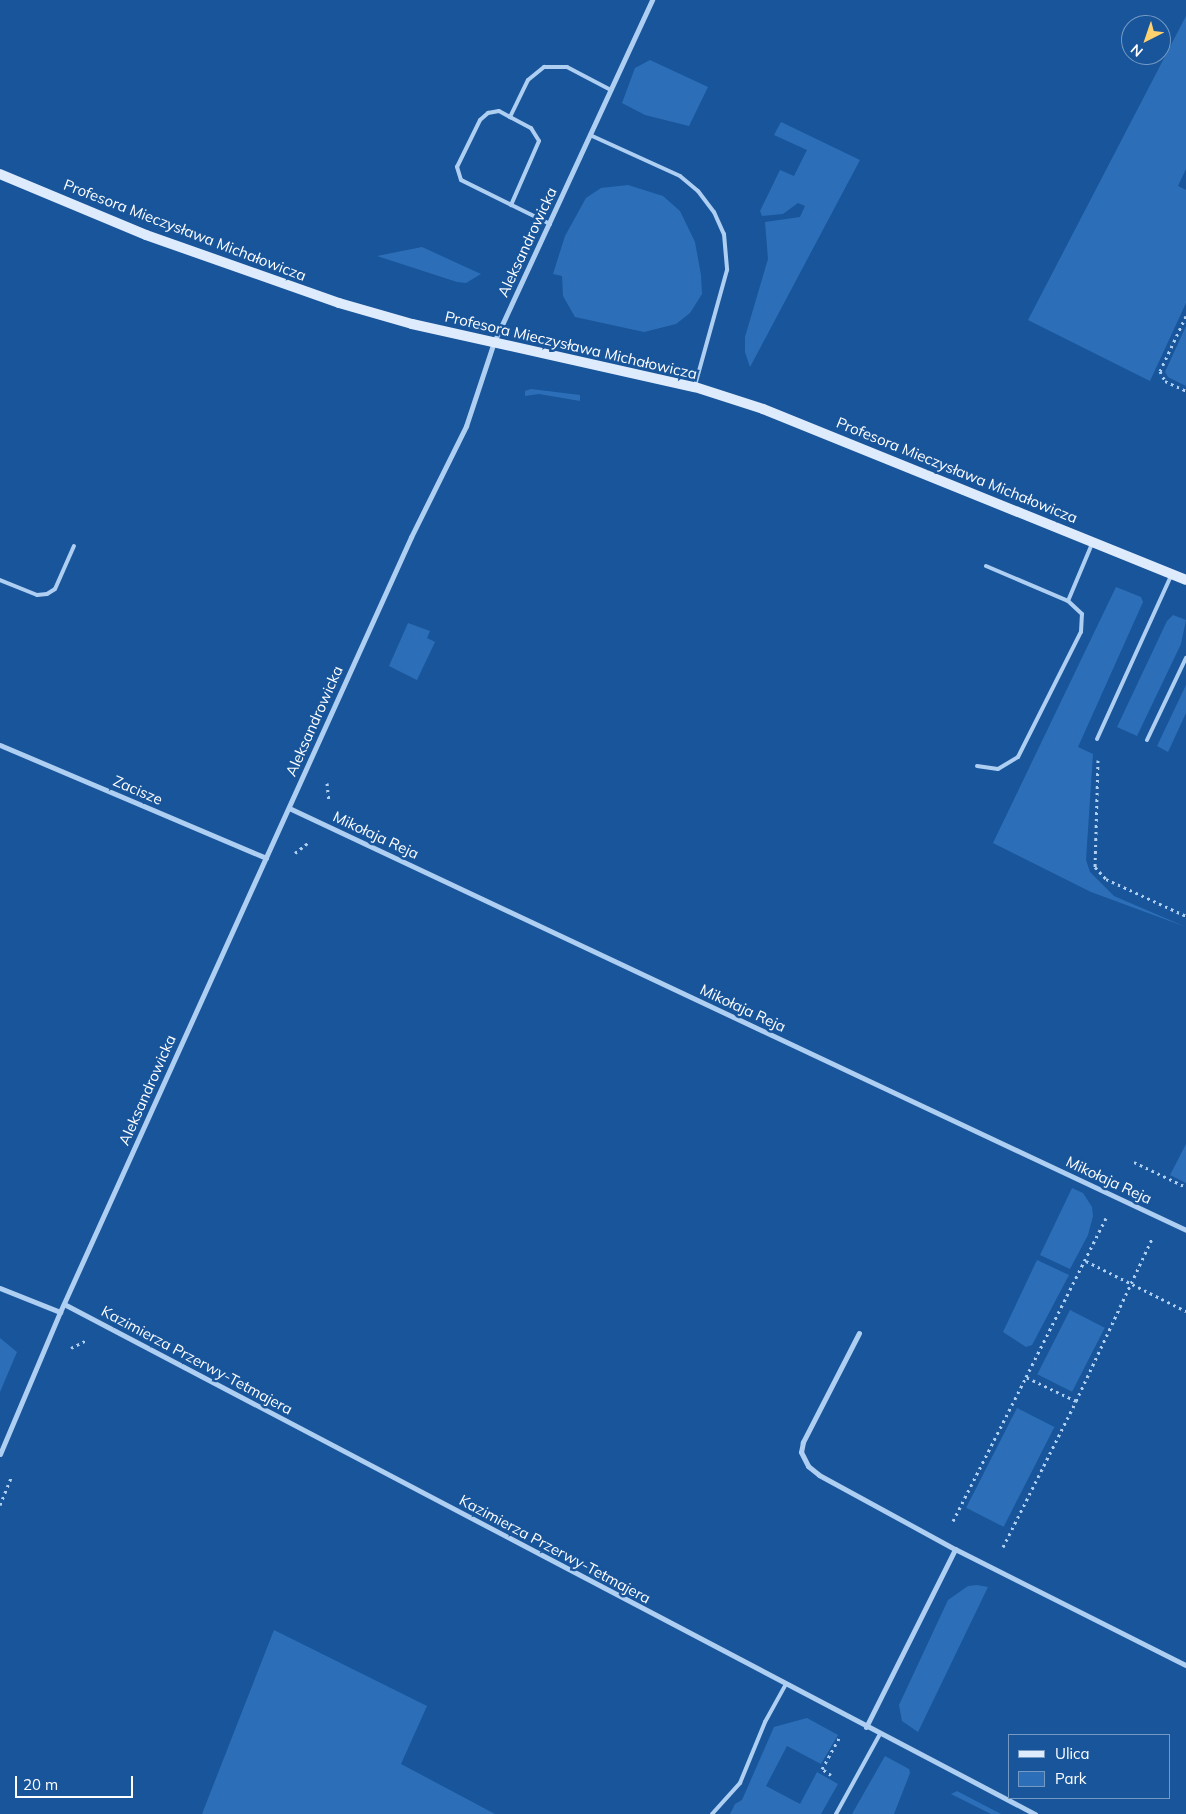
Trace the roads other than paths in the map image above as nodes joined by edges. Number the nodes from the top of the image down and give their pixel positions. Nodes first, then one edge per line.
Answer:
1 (652, 0) edge
2 (611, 90) junction
3 (510, 116) junction
4 (590, 135) junction
5 (0, 174) edge
6 (511, 205) junction
7 (550, 224) junction
8 (494, 342) junction
9 (695, 387) junction
10 (1093, 541) junction
11 (74, 546) dead end
12 (986, 566) dead end
13 (1172, 574) junction
14 (0, 580) edge
15 (1186, 580) edge
16 (1068, 601) junction
17 (1186, 658) edge
18 (1097, 739) road end
19 (1147, 740) dead end
20 (0, 745) edge
21 (977, 766) dead end
22 (289, 808) junction
23 (266, 858) junction
24 (1186, 1230) edge
25 (0, 1288) edge
26 (64, 1304) junction
27 (60, 1312) junction
28 (859, 1333) dead end
29 (0, 1454) edge
30 (955, 1549) junction
31 (1186, 1664) edge
32 (786, 1684) junction
33 (866, 1727) junction
34 (880, 1734) junction
35 (712, 1814) edge
36 (836, 1814) edge
37 (1035, 1814) edge

1 - 2 street, Aleksandrowicka
2 - 3 lane
2 - 4 street, Aleksandrowicka
3 - 6 lane
3 - 6 lane
4 - 7 street, Aleksandrowicka
4 - 9 lane
5 - 8 street, Profesora Mieczysława Michałowicza
6 - 7 lane
7 - 8 street, Aleksandrowicka
8 - 9 street, Profesora Mieczysława Michałowicza
8 - 22 street, Aleksandrowicka
9 - 10 street, Profesora Mieczysława Michałowicza
10 - 13 street, Profesora Mieczysława Michałowicza
10 - 16 lane
11 - 14 lane
12 - 16 lane
13 - 15 street, Profesora Mieczysława Michałowicza
13 - 18 lane
16 - 21 lane
17 - 19 lane
20 - 23 street, Zacisze
22 - 23 street, Aleksandrowicka
22 - 24 street, Mikołaja Reja
23 - 26 street, Aleksandrowicka
25 - 27 street
26 - 27 street, Aleksandrowicka
26 - 32 street, Kazimierza Przerwy-Tetmajera
27 - 29 street, Aleksandrowicka
28 - 30 street
30 - 31 street
30 - 33 street
32 - 33 street, Kazimierza Przerwy-Tetmajera
32 - 35 lane
33 - 34 street, Kazimierza Przerwy-Tetmajera
34 - 36 lane
34 - 37 street, Kazimierza Przerwy-Tetmajera

